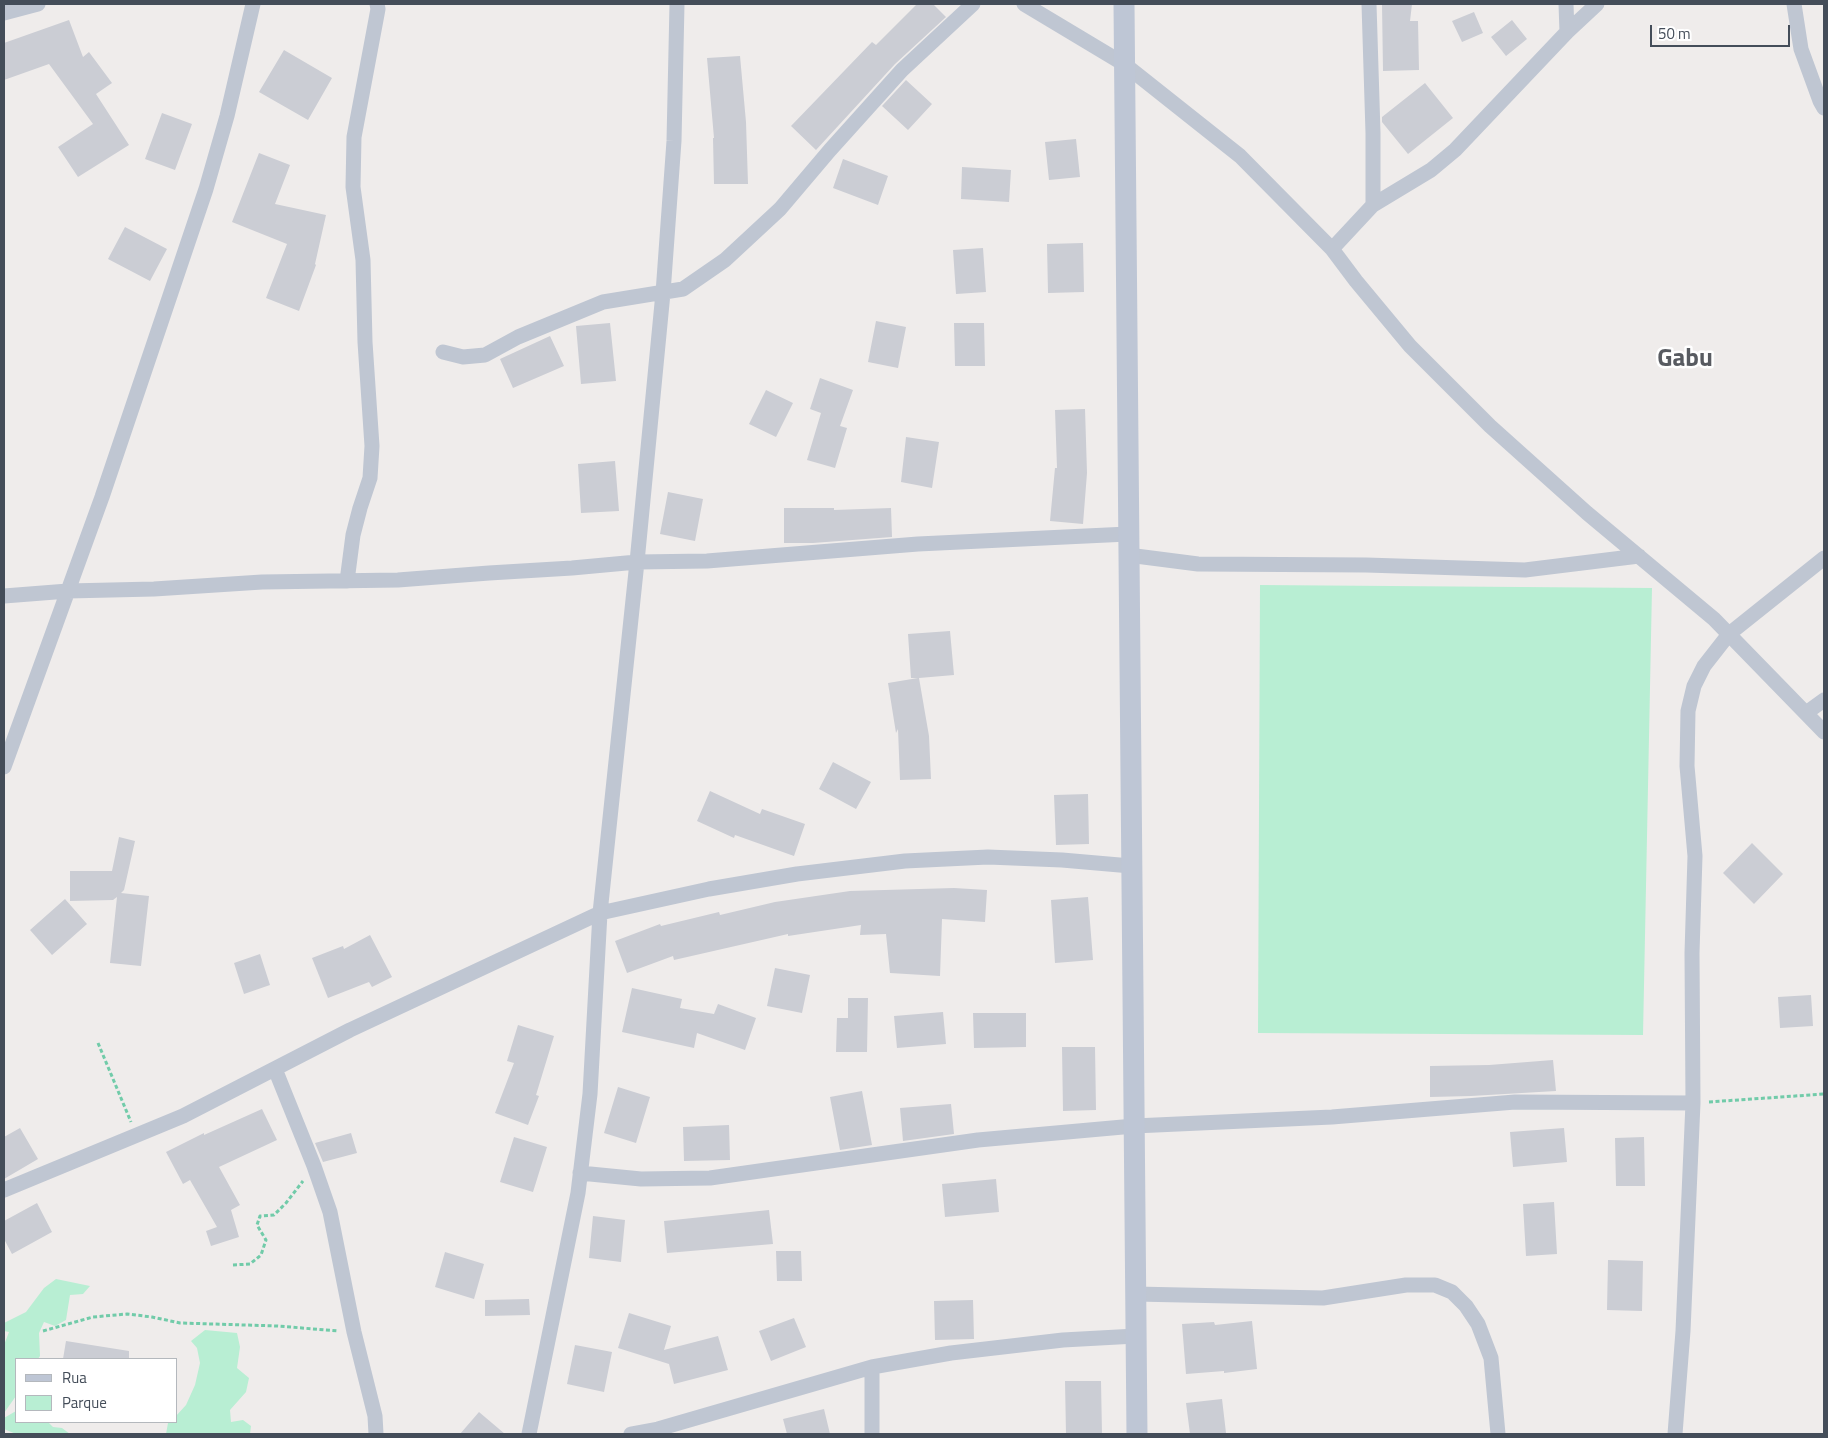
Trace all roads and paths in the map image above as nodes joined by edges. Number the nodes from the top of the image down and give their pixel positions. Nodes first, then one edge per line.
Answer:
1 (38, 4) edge
2 (253, 4) edge
3 (377, 4) edge
4 (677, 4) edge
5 (973, 4) edge
6 (1024, 4) edge
7 (1124, 4) edge
8 (1369, 4) edge
9 (1566, 4) edge
10 (1597, 4) edge
11 (1794, 4) edge
12 (4, 13) edge
13 (1568, 32) junction
14 (1124, 64) junction
15 (1824, 108) edge
16 (1373, 205) junction
17 (1332, 249) junction
18 (663, 293) junction
19 (443, 352) dead end
20 (1128, 534) junction
21 (1128, 555) junction
22 (1639, 556) junction
23 (1824, 558) edge
24 (637, 562) junction
25 (347, 580) junction
26 (68, 591) junction
27 (4, 596) edge
28 (1729, 634) junction
29 (1824, 700) edge
30 (1806, 713) junction
31 (1824, 732) edge
32 (4, 767) edge
33 (1131, 866) junction
34 (600, 913) junction
35 (98, 1043) dead end
36 (274, 1069) junction
37 (1824, 1094) edge
38 (1694, 1103) junction
39 (1134, 1126) junction
40 (137, 1134) junction
41 (314, 1166) junction
42 (580, 1173) junction
43 (4, 1190) edge
44 (233, 1265) dead end
45 (1135, 1294) junction
46 (43, 1331) dead end
47 (354, 1332) junction
48 (1136, 1336) junction
49 (872, 1368) junction
50 (376, 1434) edge
51 (529, 1434) edge
52 (631, 1434) edge
53 (872, 1434) edge
54 (1137, 1434) edge
55 (1498, 1434) edge
56 (1675, 1434) edge

1 - 12 street
2 - 26 street
3 - 25 street
4 - 18 street
5 - 18 street
6 - 14 street
7 - 14 main road
8 - 16 street
9 - 13 street
10 - 13 street
11 - 15 street
13 - 16 street
14 - 17 street
14 - 20 main road
16 - 17 street
17 - 22 street
18 - 19 street
18 - 24 street
20 - 21 main road
20 - 24 street
21 - 22 street
21 - 33 main road
22 - 28 street
23 - 28 street
24 - 25 street
24 - 34 street
25 - 26 street
26 - 27 street
26 - 32 street
28 - 30 street
28 - 38 street
29 - 30 street
30 - 31 street
33 - 34 street
33 - 39 main road
34 - 36 street
34 - 42 street
35 - 40 path
36 - 40 street
36 - 41 street
37 - 38 path
38 - 39 street
38 - 56 street
39 - 42 street
39 - 45 main road
40 - 43 street
41 - 44 path
41 - 47 street
42 - 51 street
45 - 48 main road
45 - 55 street
46 - 47 path
47 - 50 street
48 - 49 street
48 - 54 main road
49 - 52 street
49 - 53 street

